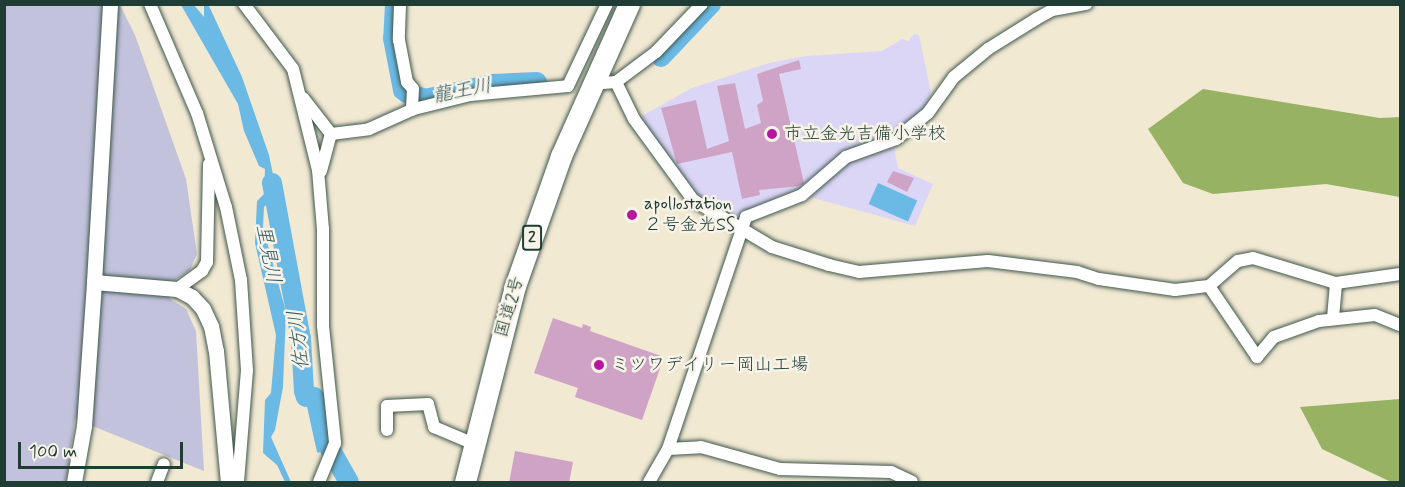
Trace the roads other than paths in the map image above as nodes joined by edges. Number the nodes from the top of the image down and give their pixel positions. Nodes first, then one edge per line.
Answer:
1 (110, 4) edge
2 (150, 4) edge
3 (244, 4) edge
4 (400, 4) edge
5 (607, 4) edge
6 (629, 4) edge
7 (702, 4) edge
8 (1086, 4) edge
9 (302, 97) junction
10 (412, 106) junction
11 (331, 134) junction
12 (209, 159) junction
13 (319, 178) junction
14 (740, 227) junction
15 (1401, 274) edge
16 (94, 282) junction
17 (1336, 283) junction
18 (1209, 286) junction
19 (177, 289) junction
20 (1333, 318) junction
21 (1401, 325) edge
22 (387, 430) dead end
23 (474, 444) junction
24 (668, 449) junction
25 (164, 464) dead end
26 (323, 472) edge
27 (74, 483) edge
28 (157, 483) edge
29 (228, 483) edge
30 (238, 483) edge
31 (333, 483) edge
32 (465, 483) edge
33 (649, 483) edge
34 (912, 483) edge

1 - 16 street
2 - 12 street
3 - 9 street
4 - 10 street
5 - 10 street
6 - 23 highway, 国道2号 / 2
7 - 14 street
8 - 14 street
9 - 11 street
9 - 13 street
10 - 11 street
11 - 13 street
12 - 19 street
12 - 30 street
13 - 26 street
14 - 18 street
14 - 24 street
15 - 17 street
16 - 19 street
16 - 27 street
17 - 18 street
17 - 20 street
18 - 20 street
19 - 29 street
20 - 21 street
22 - 23 street
23 - 32 highway, 国道2号 / 2
24 - 33 street
24 - 34 street
25 - 28 street
26 - 31 street

